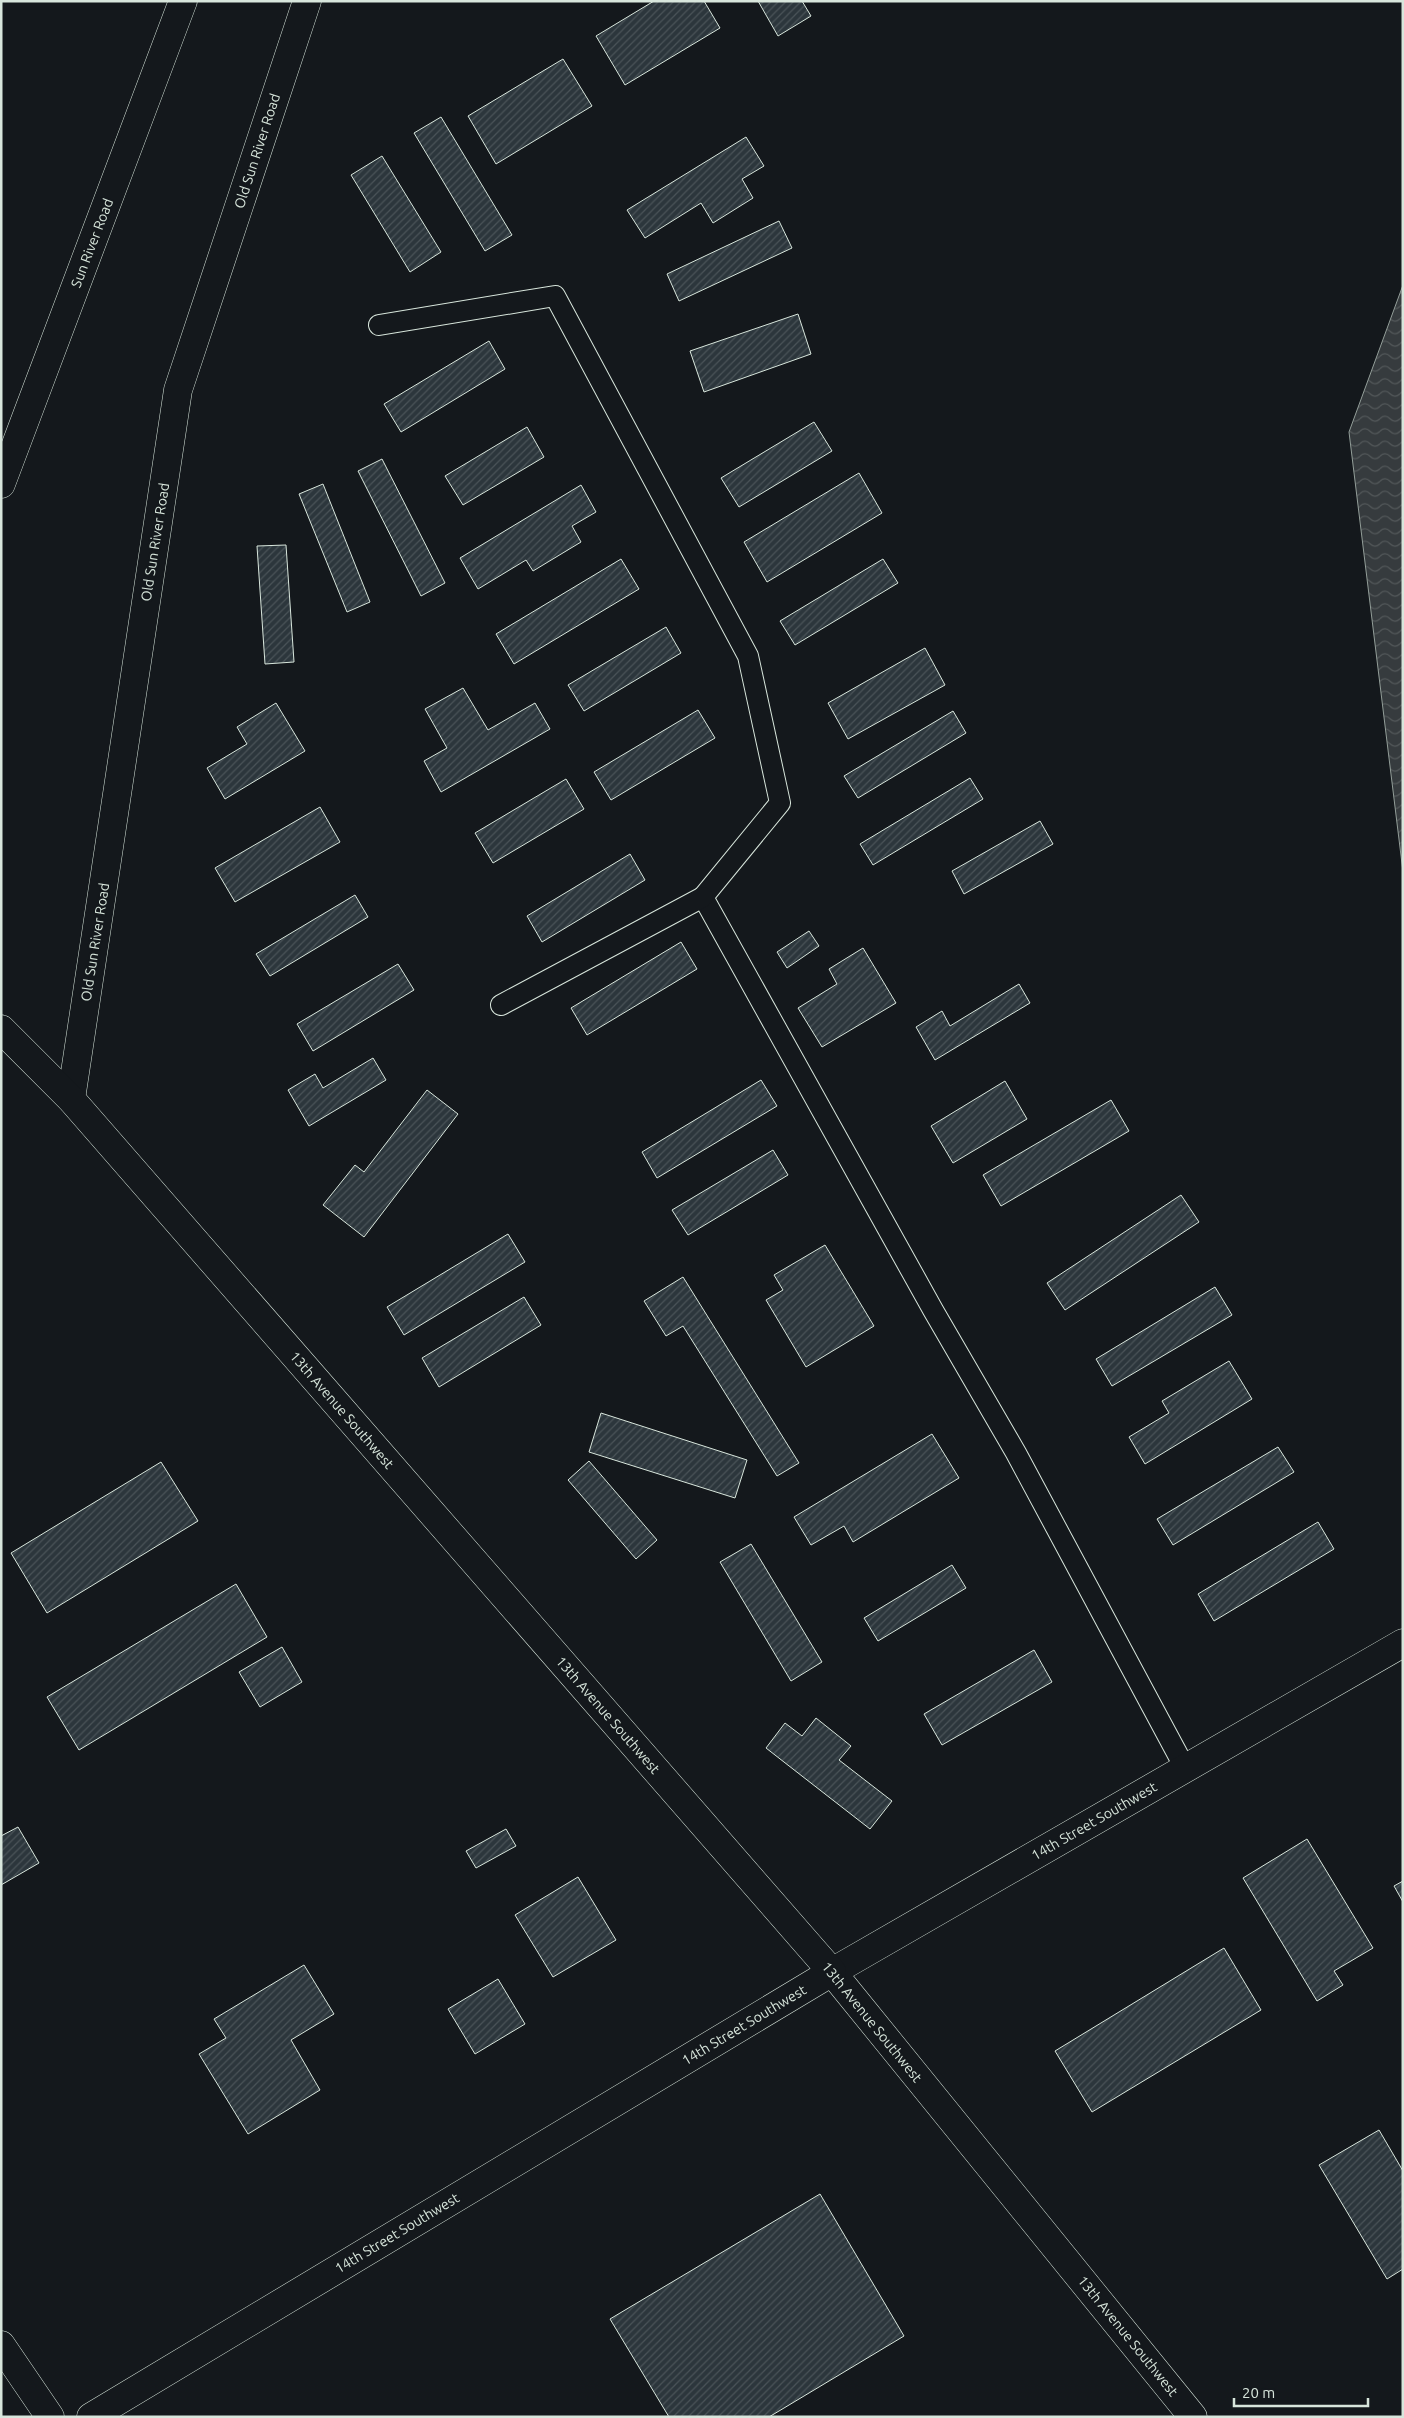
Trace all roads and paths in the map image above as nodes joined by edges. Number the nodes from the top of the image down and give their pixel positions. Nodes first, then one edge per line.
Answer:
1 (183, 1) edge
2 (307, 1) edge
3 (379, 325) dead end
4 (1, 484) edge
5 (703, 897) junction
6 (501, 1005) dead end
7 (4, 1033) edge
8 (71, 1099) junction
9 (1403, 1642) edge
10 (1185, 1768) junction
11 (832, 1972) junction
12 (1, 2345) edge
13 (50, 2417) edge
14 (91, 2417) edge
15 (1194, 2417) edge

1 - 4 street, Sun River Road
2 - 8 street, Old Sun River Road
3 - 5 lane
5 - 6 lane
5 - 10 lane
7 - 8 street, 13th Avenue Southwest
8 - 11 street, 13th Avenue Southwest
9 - 10 street, 14th Street Southwest
10 - 11 street, 14th Street Southwest
11 - 14 street, 14th Street Southwest
11 - 15 street, 13th Avenue Southwest
12 - 13 street

